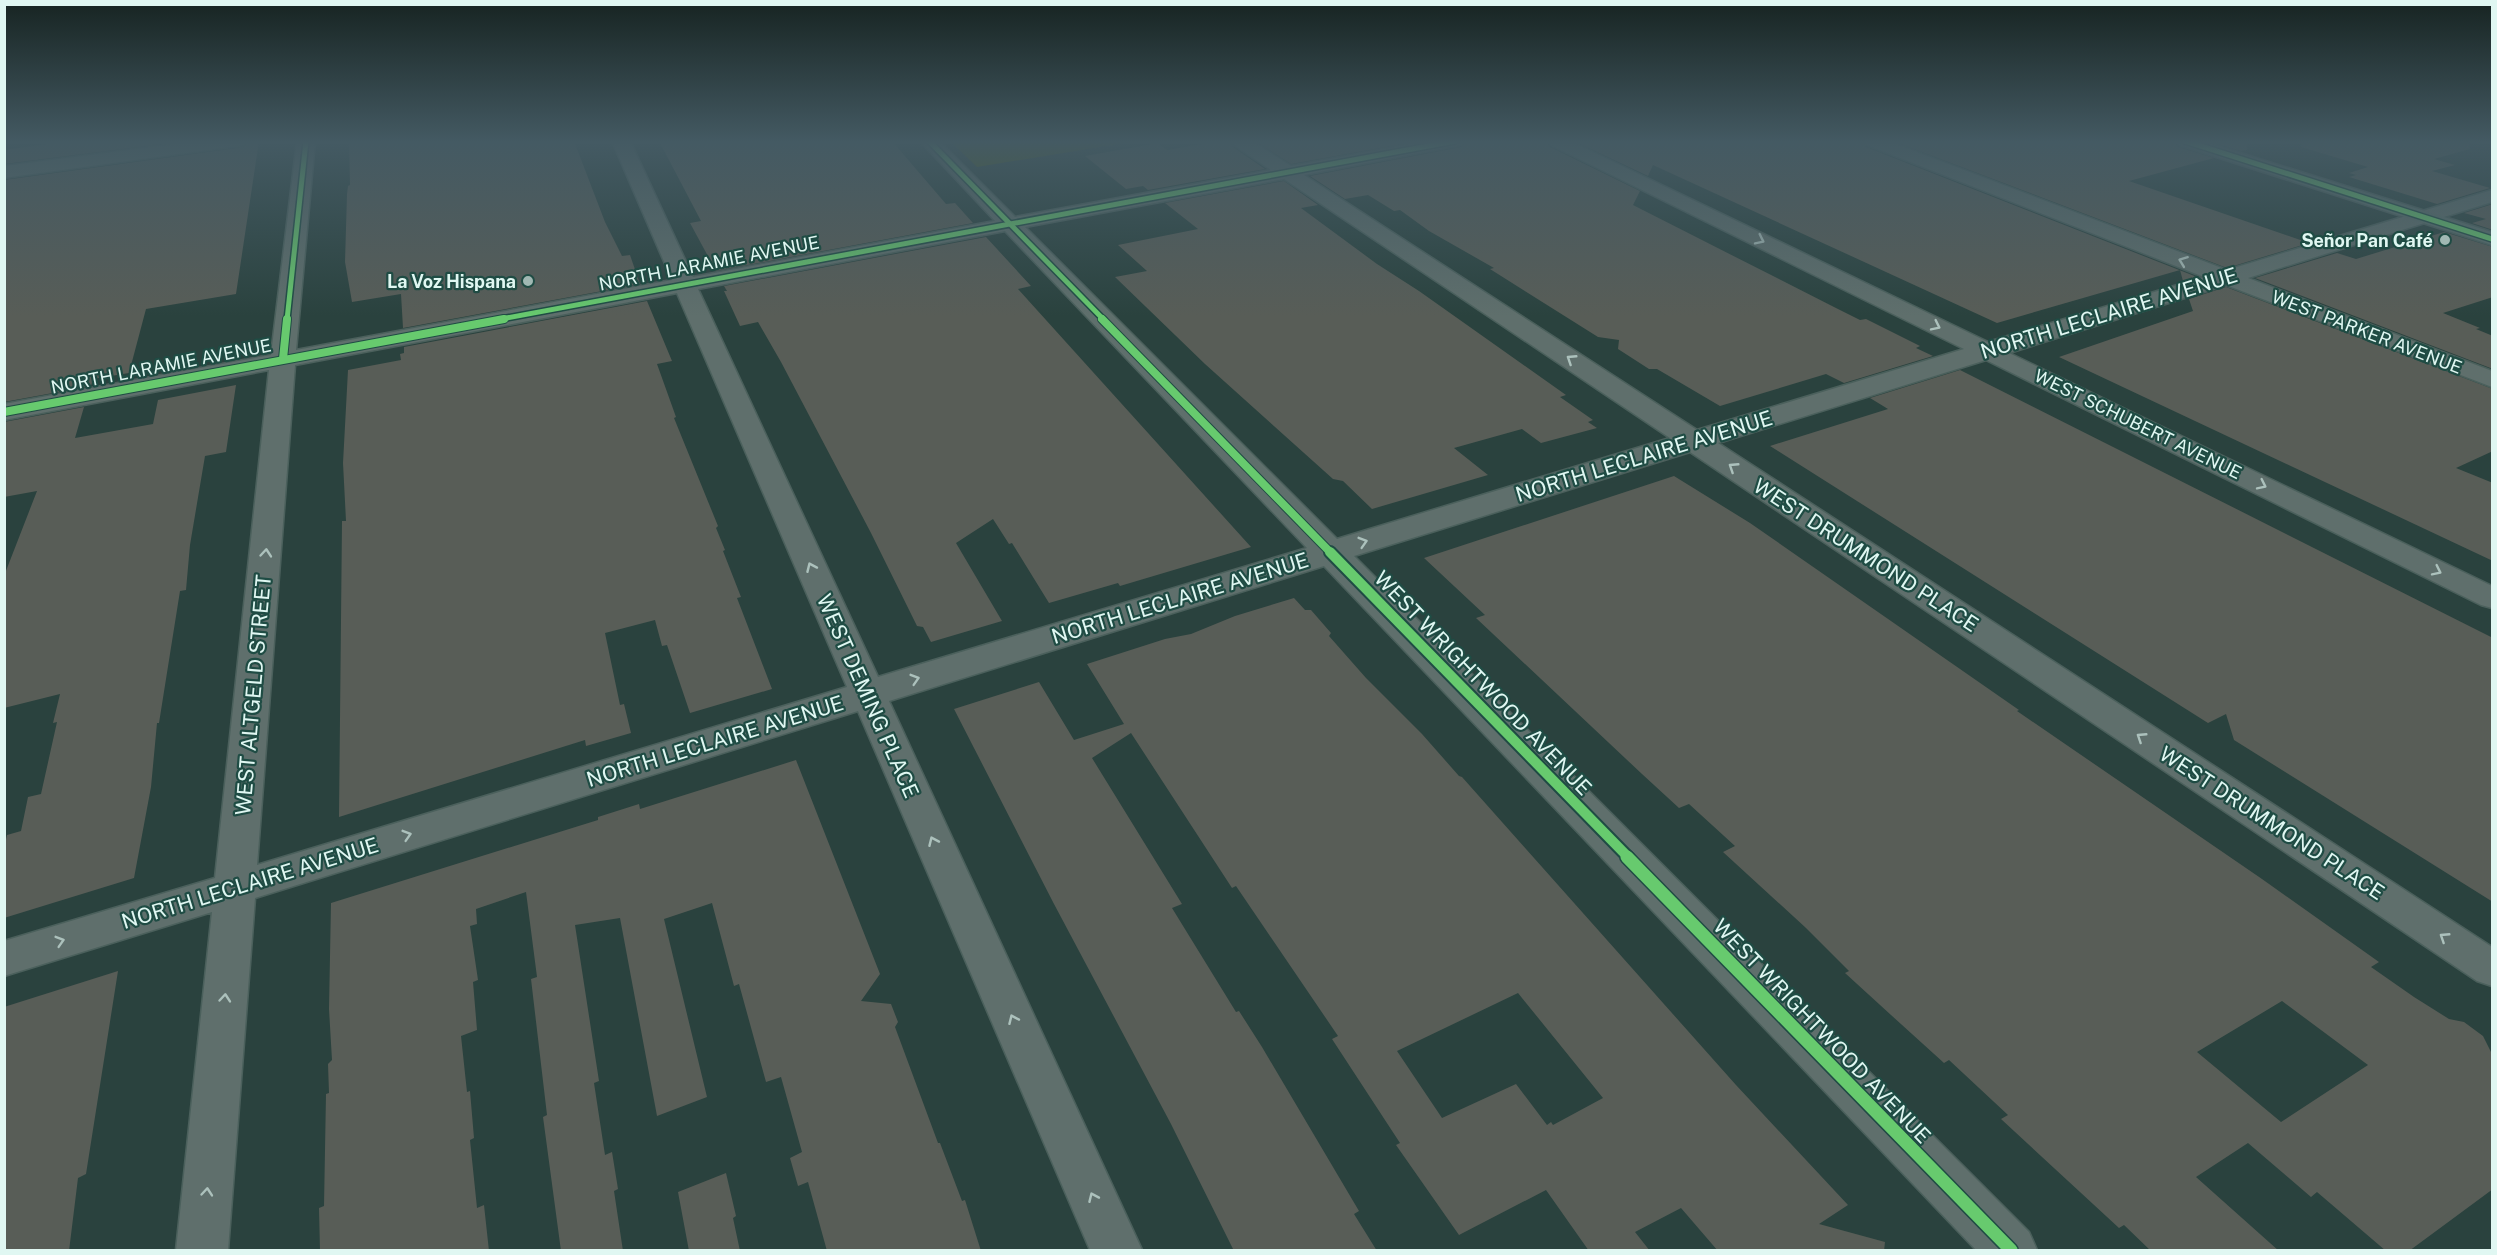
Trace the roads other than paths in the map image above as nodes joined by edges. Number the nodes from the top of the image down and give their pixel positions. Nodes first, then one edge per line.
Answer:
1 (300, 200) edge
2 (647, 200) edge
3 (986, 200) edge
4 (1141, 200) edge
5 (1330, 200) edge
6 (1677, 200) edge
7 (2025, 200) edge
8 (2368, 200) edge
9 (2481, 200) edge
10 (2423, 217) junction
11 (1010, 224) junction
12 (2493, 239) edge
13 (2226, 277) junction
14 (685, 285) junction
15 (1987, 351) junction
16 (284, 359) junction
17 (2493, 380) edge
18 (4, 412) edge
19 (1694, 441) junction
20 (1330, 552) junction
21 (2493, 598) edge
22 (868, 694) junction
23 (235, 888) junction
24 (4, 958) edge
25 (2493, 969) edge
26 (202, 1251) edge
27 (1116, 1251) edge
28 (2011, 1251) edge

1 - 16 street, WEST ALTGELD STREET
2 - 14 street, WEST DEMING PLACE
3 - 11 street, WEST WRIGHTWOOD AVENUE
4 - 11 street, NORTH LARAMIE AVENUE
19 -> 5 street, WEST DRUMMOND PLACE
6 -> 15 street, WEST SCHUBERT AVENUE
13 -> 7 street, WEST PARKER AVENUE
8 - 10 main road
9 - 10 street, NORTH LECLAIRE AVENUE
10 - 12 main road
10 - 13 street, NORTH LECLAIRE AVENUE
11 - 14 street, NORTH LARAMIE AVENUE
11 - 20 street, WEST WRIGHTWOOD AVENUE
13 - 15 street, NORTH LECLAIRE AVENUE
13 - 17 street, WEST PARKER AVENUE
14 - 16 street, NORTH LARAMIE AVENUE
22 -> 14 street, WEST DEMING PLACE
15 - 19 street, NORTH LECLAIRE AVENUE
15 -> 21 street, WEST SCHUBERT AVENUE
16 - 18 street, NORTH LARAMIE AVENUE
23 -> 16 street, WEST ALTGELD STREET
20 -> 19 street, NORTH LECLAIRE AVENUE
25 -> 19 street, WEST DRUMMOND PLACE
22 -> 20 street, NORTH LECLAIRE AVENUE
20 - 28 street, WEST WRIGHTWOOD AVENUE
23 -> 22 street, NORTH LECLAIRE AVENUE
27 -> 22 street, WEST DEMING PLACE
24 -> 23 street, NORTH LECLAIRE AVENUE
26 -> 23 street, WEST ALTGELD STREET

